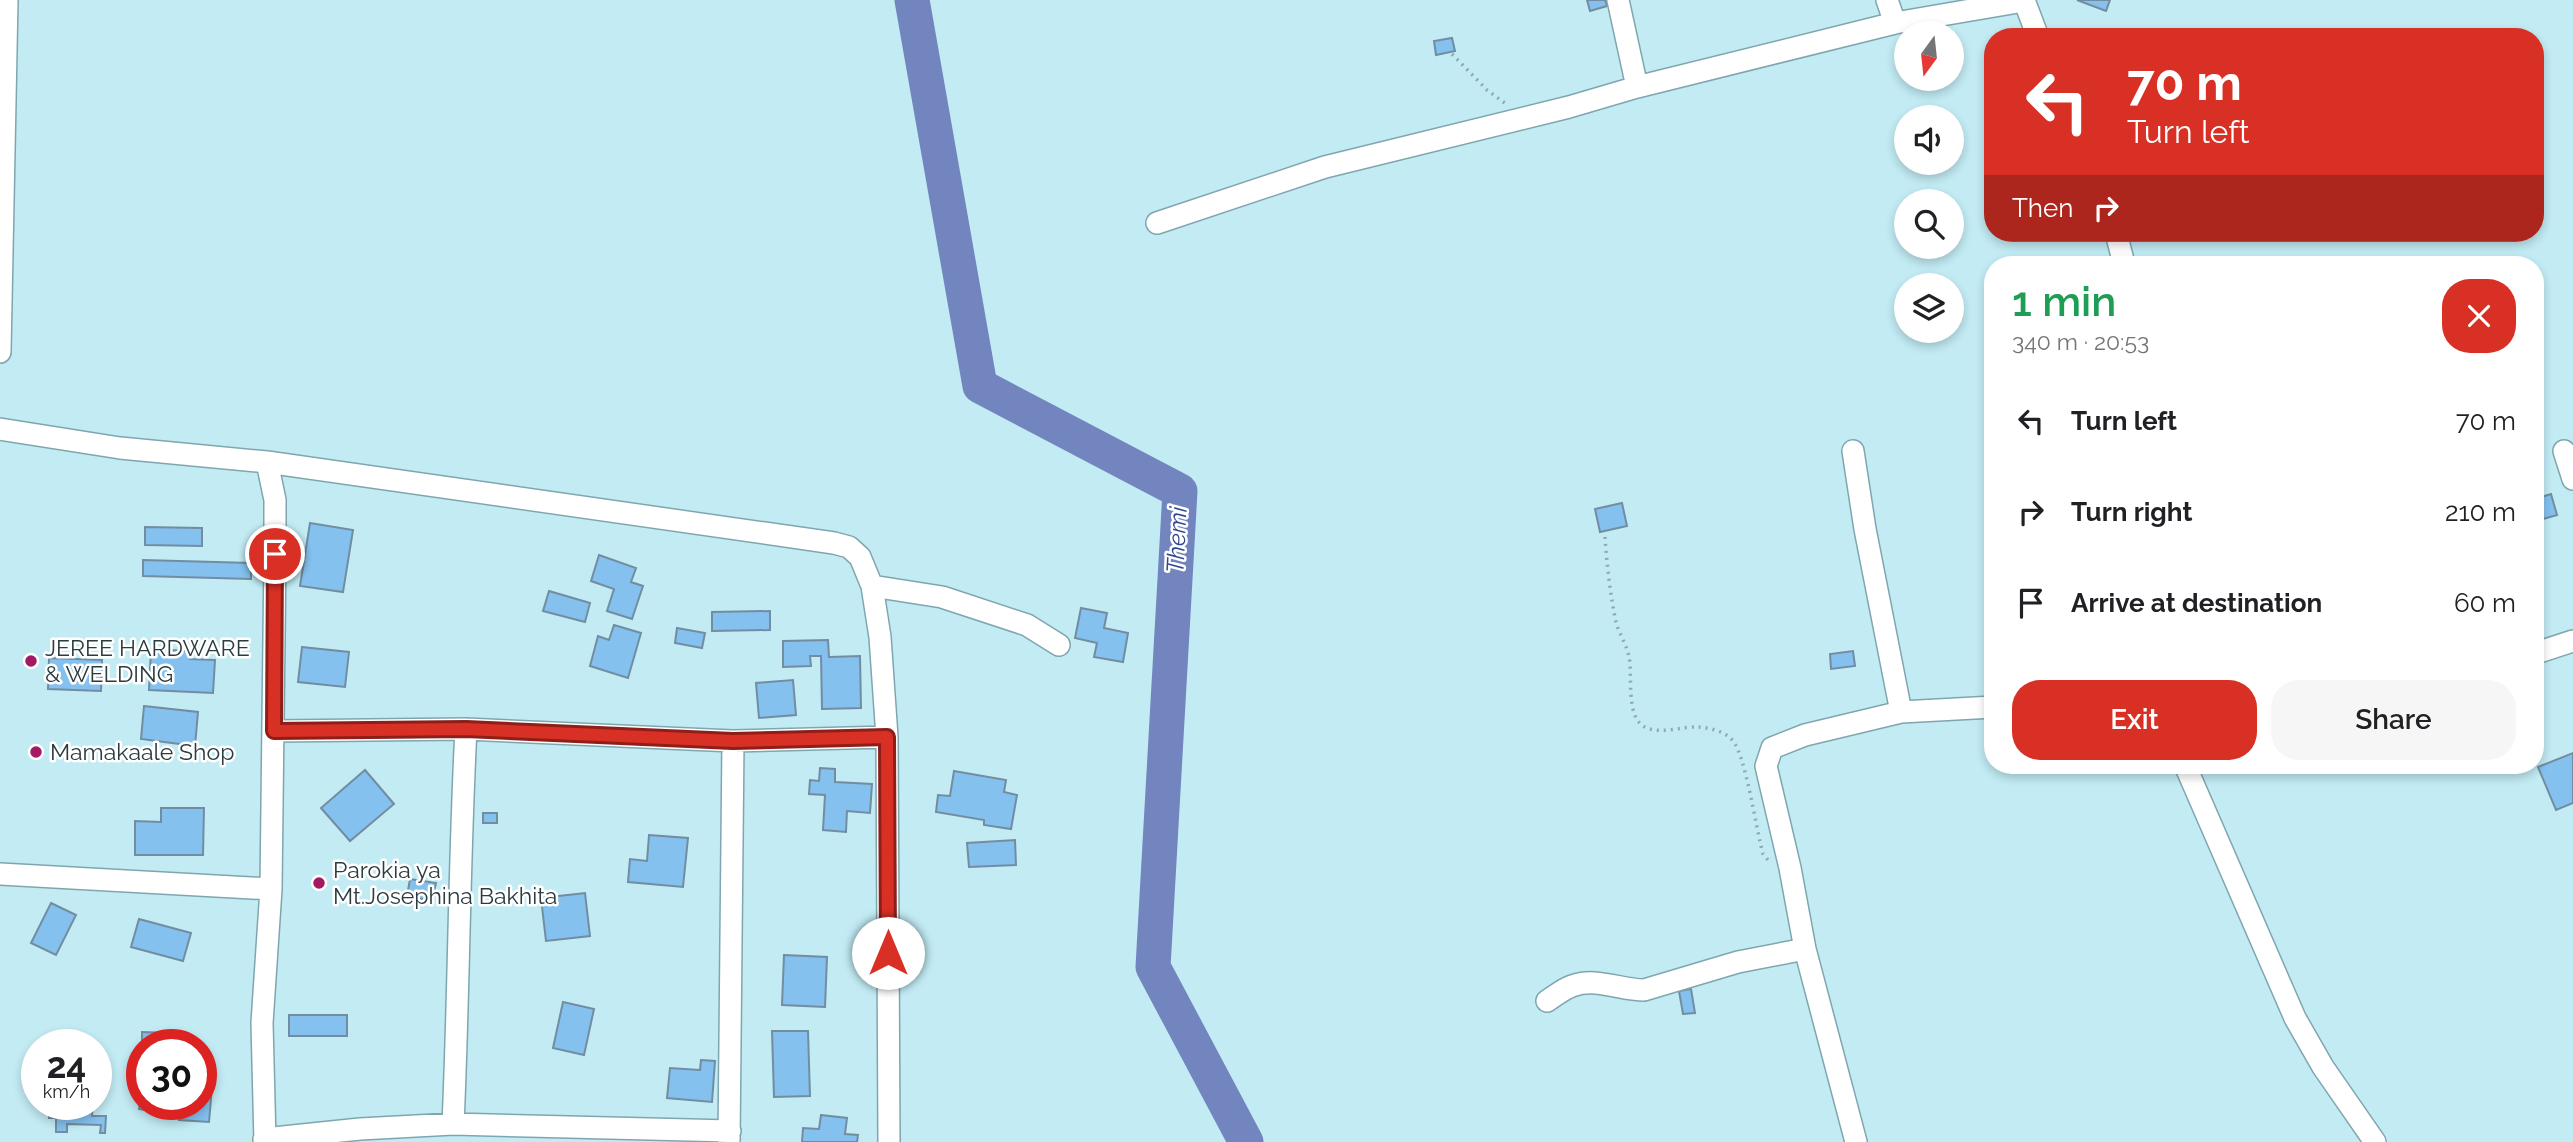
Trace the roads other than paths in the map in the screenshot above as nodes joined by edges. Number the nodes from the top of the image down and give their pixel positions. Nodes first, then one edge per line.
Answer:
1 (7, 0) edge
2 (1618, 0) edge
3 (1887, 0) edge
4 (2024, 0) edge
5 (1894, 21) edge
6 (1906, 21) edge
7 (1894, 23) edge
8 (2035, 28) edge
9 (1637, 87) junction
10 (1, 156) edge
11 (1157, 223) dead end
12 (0, 352) edge
13 (0, 421) edge
14 (0, 429) edge
15 (0, 439) edge
16 (1853, 451) dead end
17 (2564, 451) dead end
18 (267, 462) junction
19 (2573, 479) edge
20 (872, 586) junction
21 (2573, 641) edge
22 (1059, 645) dead end
23 (2544, 650) edge
24 (1984, 707) edge
25 (1901, 712) junction
26 (466, 729) junction
27 (274, 731) junction
28 (887, 737) junction
29 (733, 741) junction
30 (2189, 774) edge
31 (0, 874) edge
32 (271, 889) junction
33 (1805, 949) junction
34 (1547, 1001) dead end
35 (453, 1124) junction
36 (729, 1136) edge
37 (265, 1140) edge
38 (889, 1142) edge
39 (1856, 1142) edge
40 (2375, 1142) edge

1 - 10 street
2 - 9 street
3 - 5 street
4 - 6 street
4 - 8 street
7 - 9 street
9 - 11 street
10 - 12 street
13 - 14 street
14 - 15 street
14 - 18 street
16 - 25 street
17 - 19 street
18 - 20 street
18 - 27 street
20 - 22 street
20 - 28 street
21 - 23 street
24 - 25 street
25 - 33 street
26 - 27 street
26 - 29 street
26 - 35 street
27 - 32 street
28 - 29 street
28 - 38 street
29 - 36 street
30 - 40 street
31 - 32 street
32 - 37 street
33 - 34 street
33 - 39 street
35 - 36 street
35 - 37 street

